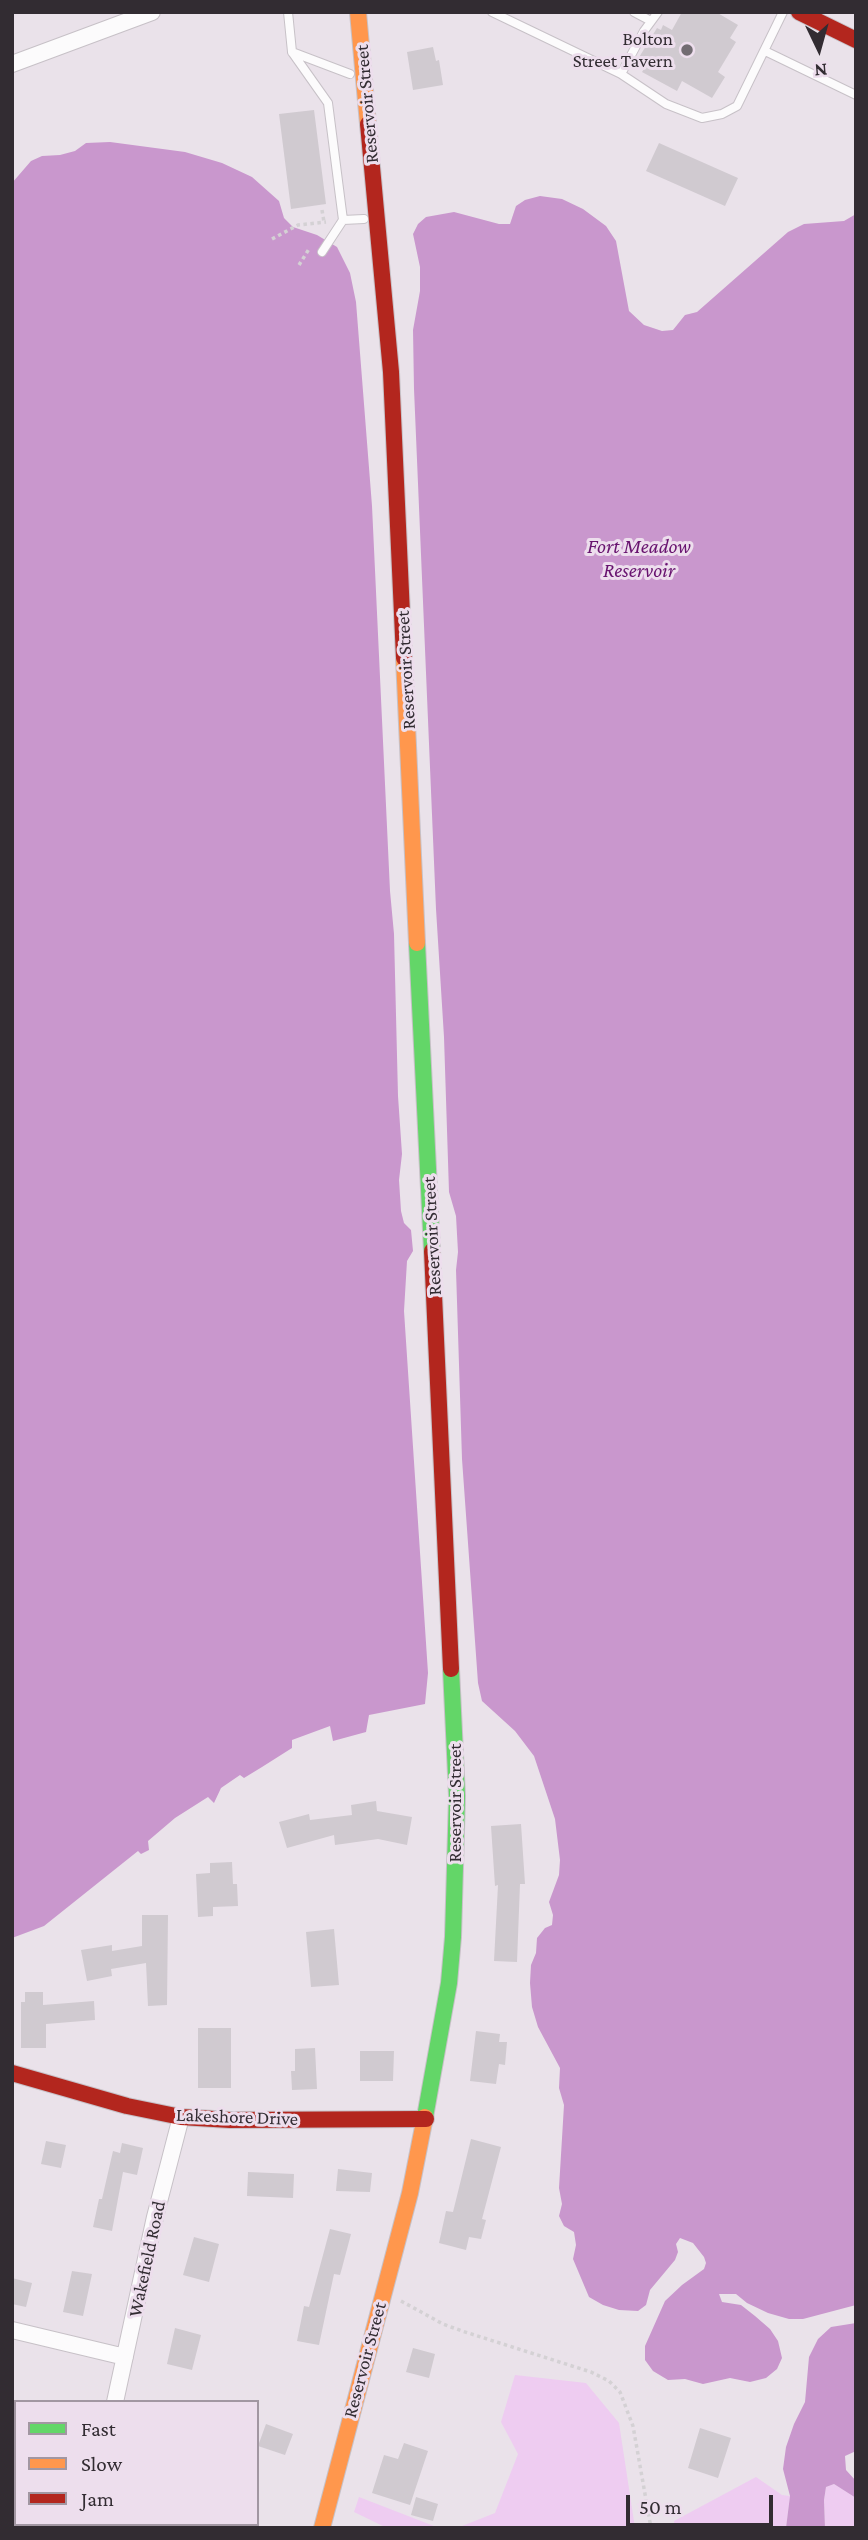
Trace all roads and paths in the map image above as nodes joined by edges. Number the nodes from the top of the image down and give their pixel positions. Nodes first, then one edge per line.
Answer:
1 (152, 12) edge
2 (288, 12) edge
3 (358, 12) edge
4 (492, 12) edge
5 (634, 12) edge
6 (658, 12) edge
7 (783, 12) edge
8 (799, 12) edge
9 (651, 21) junction
10 (856, 40) edge
11 (765, 51) junction
12 (292, 52) junction
13 (12, 64) edge
14 (350, 74) dead end
15 (621, 74) junction
16 (856, 95) edge
17 (322, 210) dead end
18 (364, 219) dead end
19 (343, 220) junction
20 (324, 222) junction
21 (318, 223) junction
22 (319, 231) dead end
23 (272, 239) dead end
24 (322, 251) dead end
25 (12, 2073) edge
26 (181, 2117) junction
27 (426, 2119) junction
28 (383, 2293) junction
29 (12, 2330) edge
30 (125, 2357) junction
31 (115, 2400) edge
32 (321, 2528) edge
33 (651, 2528) edge

1 - 13 street
2 - 12 lane
3 - 27 street, Reservoir Street
4 - 15 lane
5 - 9 lane
6 - 9 lane
7 - 11 lane
8 - 10 street
9 - 15 lane
11 - 15 lane
11 - 16 lane
12 - 14 lane
12 - 19 lane
17 - 20 path
18 - 19 lane
19 - 20 path
19 - 24 lane
20 - 21 path
21 - 22 path
21 - 23 path
25 - 26 street, Lakeshore Drive
26 - 27 street, Lakeshore Drive
26 - 30 street, Wakefield Road
27 - 28 street, Reservoir Street
28 - 32 street, Reservoir Street
28 - 33 path
29 - 30 street
30 - 31 street, Wakefield Road

